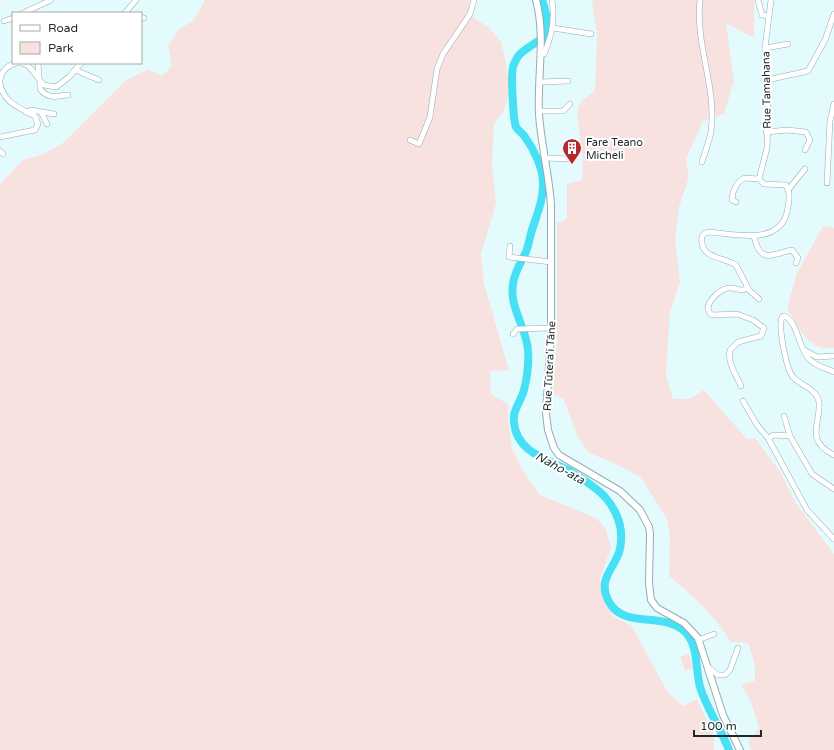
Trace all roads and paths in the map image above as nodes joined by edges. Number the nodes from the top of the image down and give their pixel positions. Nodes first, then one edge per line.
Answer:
1 (51, 0) edge
2 (136, 0) edge
3 (474, 0) edge
4 (536, 0) edge
5 (552, 0) edge
6 (700, 0) edge
7 (758, 0) edge
8 (771, 0) edge
9 (25, 12) edge
10 (128, 12) edge
11 (834, 14) edge
12 (768, 16) junction
13 (12, 18) edge
14 (4, 21) dead end
15 (553, 28) junction
16 (591, 34) dead end
17 (788, 44) dead end
18 (764, 48) junction
19 (540, 55) junction
20 (16, 64) edge
21 (22, 64) edge
22 (38, 64) edge
23 (80, 64) edge
24 (75, 70) junction
25 (0, 79) edge
26 (40, 80) junction
27 (99, 80) dead end
28 (767, 80) junction
29 (568, 81) dead end
30 (540, 82) junction
31 (0, 83) edge
32 (68, 95) dead end
33 (570, 104) dead end
34 (834, 104) edge
35 (539, 111) junction
36 (26, 112) junction
37 (41, 112) junction
38 (54, 114) dead end
39 (47, 124) dead end
40 (0, 131) edge
41 (766, 132) junction
42 (8, 135) junction
43 (0, 137) edge
44 (410, 140) dead end
45 (829, 147) junction
46 (805, 150) dead end
47 (834, 151) edge
48 (545, 158) junction
49 (569, 159) dead end
50 (702, 162) dead end
51 (805, 169) dead end
52 (759, 179) junction
53 (827, 183) dead end
54 (788, 190) junction
55 (736, 202) dead end
56 (754, 236) junction
57 (510, 246) dead end
58 (551, 262) junction
59 (796, 263) dead end
60 (748, 288) junction
61 (759, 299) dead end
62 (551, 328) junction
63 (513, 334) dead end
64 (804, 350) junction
65 (834, 356) edge
66 (834, 372) edge
67 (741, 386) dead end
68 (743, 401) dead end
69 (784, 416) dead end
70 (790, 436) junction
71 (768, 438) junction
72 (834, 455) edge
73 (834, 488) edge
74 (834, 539) edge
75 (714, 634) dead end
76 (698, 640) junction
77 (738, 648) dead end
78 (708, 667) junction
79 (740, 750) edge

1 - 9 street
2 - 10 street
3 - 44 street
4 - 19 street, Rue Tūtera'i Tāne
5 - 15 street
6 - 50 street
7 - 12 street
8 - 12 street, Rue Tamahana
11 - 28 street
12 - 18 street, Rue Tamahana
13 - 14 street
15 - 16 street
15 - 19 street
17 - 18 street
18 - 28 street, Rue Tamahana
19 - 30 street, Rue Tūtera'i Tāne
20 - 25 street
21 - 26 street
22 - 26 street
23 - 24 street
24 - 26 street
24 - 27 street
26 - 32 street
28 - 41 street, Rue Tamahana
29 - 30 street
30 - 35 street, Rue Tūtera'i Tāne
31 - 36 street
33 - 35 street
34 - 45 street
35 - 48 street, Rue Tūtera'i Tāne
36 - 37 street
36 - 42 street
37 - 38 street
37 - 39 street
40 - 42 street
41 - 46 street
41 - 52 street, Rue Tamahana
42 - 43 street
45 - 47 street
45 - 53 street
48 - 49 street
48 - 58 street, Rue Tūtera'i Tāne
51 - 54 street
52 - 54 street
52 - 55 street
54 - 56 street
56 - 59 street
56 - 60 street
57 - 58 street
58 - 62 street, Rue Tūtera'i Tāne
60 - 61 street
60 - 67 street
62 - 63 street
62 - 76 street, Rue Tūtera'i Tāne
64 - 65 street
64 - 66 street
64 - 72 street
68 - 71 street
69 - 70 street
70 - 71 street
70 - 73 street
71 - 74 street
75 - 76 street
76 - 78 street, Rue Tūtera'i Tāne
77 - 78 street
78 - 79 street, Rue Tūtera'i Tāne

